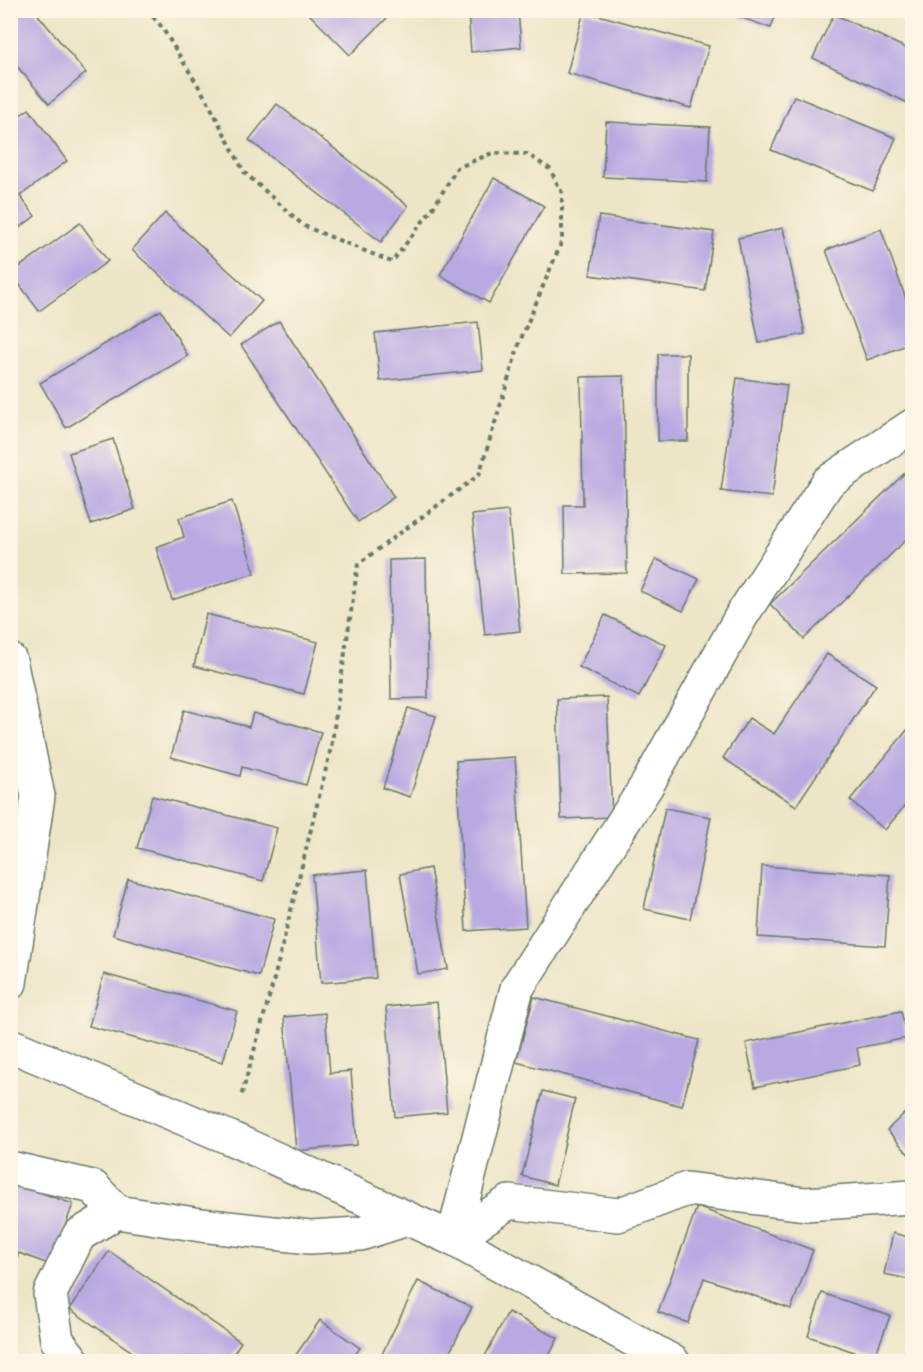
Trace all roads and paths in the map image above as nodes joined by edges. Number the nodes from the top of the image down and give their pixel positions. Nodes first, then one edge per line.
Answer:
1 (147, 10) edge
2 (912, 426) edge
3 (10, 660) edge
4 (10, 983) edge
5 (10, 1045) edge
6 (230, 1138) junction
7 (10, 1168) edge
8 (912, 1197) edge
9 (117, 1212) junction
10 (407, 1219) junction
11 (453, 1239) junction
12 (74, 1362) edge
13 (673, 1362) edge

1 - 6 path
2 - 11 street
3 - 4 street
5 - 6 street
6 - 10 street
7 - 9 street
8 - 11 street
9 - 10 street
9 - 12 street
10 - 11 street
11 - 13 street

